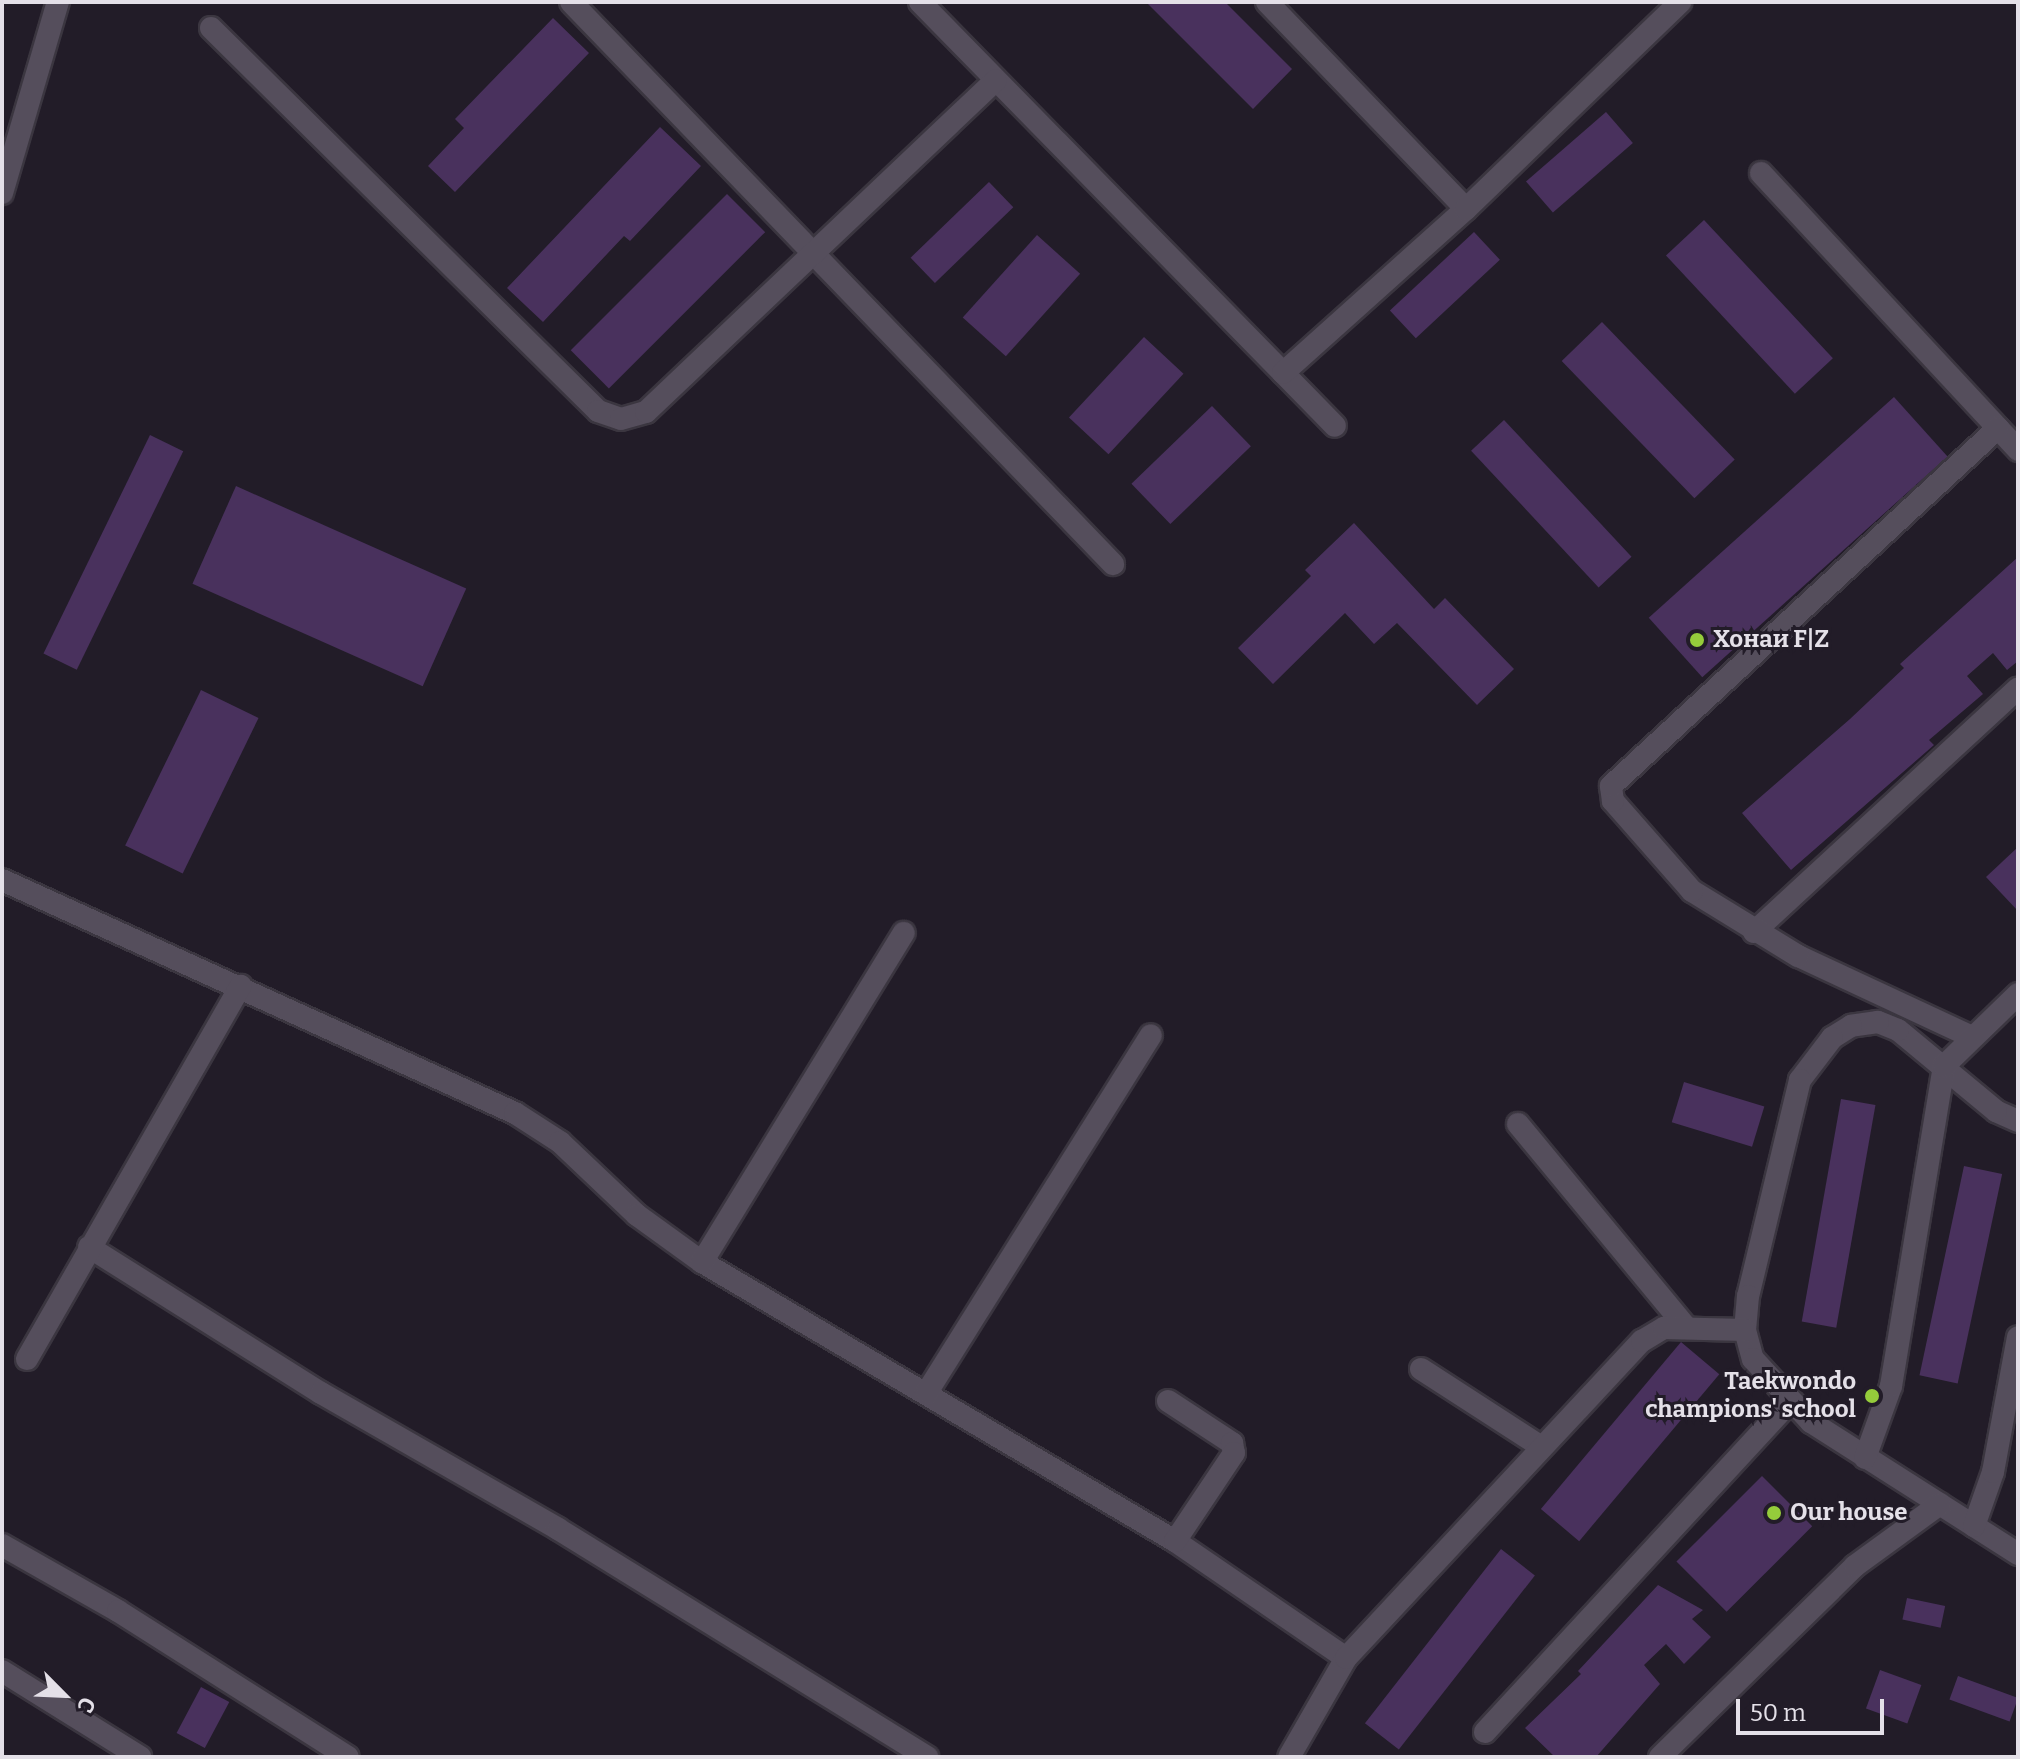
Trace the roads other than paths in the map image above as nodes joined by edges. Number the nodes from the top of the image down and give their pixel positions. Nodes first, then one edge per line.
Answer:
1 (58, 2) edge
2 (571, 2) edge
3 (920, 2) edge
4 (1267, 2) edge
5 (1680, 2) edge
6 (211, 28) dead end
7 (996, 80) junction
8 (1761, 173) dead end
9 (2, 193) edge
10 (1466, 209) junction
11 (813, 253) junction
12 (1283, 373) junction
13 (1335, 426) dead end
14 (1998, 428) junction
15 (2018, 450) edge
16 (1113, 564) dead end
17 (2018, 688) edge
18 (2, 880) edge
19 (1754, 932) junction
20 (904, 933) dead end
21 (241, 986) junction
22 (2018, 994) edge
23 (1151, 1035) dead end
24 (1972, 1037) junction
25 (1944, 1066) junction
26 (2018, 1121) edge
27 (1518, 1124) dead end
28 (89, 1247) junction
29 (702, 1262) junction
30 (1686, 1327) junction
31 (1745, 1330) junction
32 (2018, 1337) edge
33 (27, 1359) dead end
34 (1421, 1369) dead end
35 (927, 1392) junction
36 (1168, 1401) dead end
37 (1789, 1403) junction
38 (1540, 1446) junction
39 (1865, 1458) junction
40 (1940, 1504) junction
41 (1974, 1526) junction
42 (1175, 1541) junction
43 (2, 1545) edge
44 (2018, 1554) edge
45 (1346, 1658) junction
46 (2, 1671) edge
47 (1485, 1732) dead end
48 (140, 1757) edge
49 (348, 1757) edge
50 (927, 1757) edge
51 (1289, 1757) edge
52 (1660, 1757) edge

1 - 9 street
2 - 11 street
3 - 7 street
4 - 10 street
5 - 10 street
6 - 11 street
7 - 11 street
7 - 12 street
8 - 14 street
10 - 12 street
11 - 16 street
12 - 13 street
14 - 15 street
14 - 19 street
17 - 19 street
18 - 21 street
19 - 24 street
20 - 29 street
21 - 28 street
21 - 29 street
22 - 24 street
23 - 35 street
24 - 25 street
25 - 26 street
25 - 31 street
25 - 39 street
27 - 30 street
28 - 33 street
28 - 50 street
29 - 35 street
30 - 31 street
30 - 38 street
31 - 37 street
32 - 41 street
34 - 38 street
35 - 42 street
36 - 42 street
37 - 39 street
37 - 47 street
38 - 45 street
39 - 40 street
40 - 41 street
40 - 52 street
41 - 44 street
42 - 45 street
43 - 49 street
45 - 51 street
46 - 48 street

